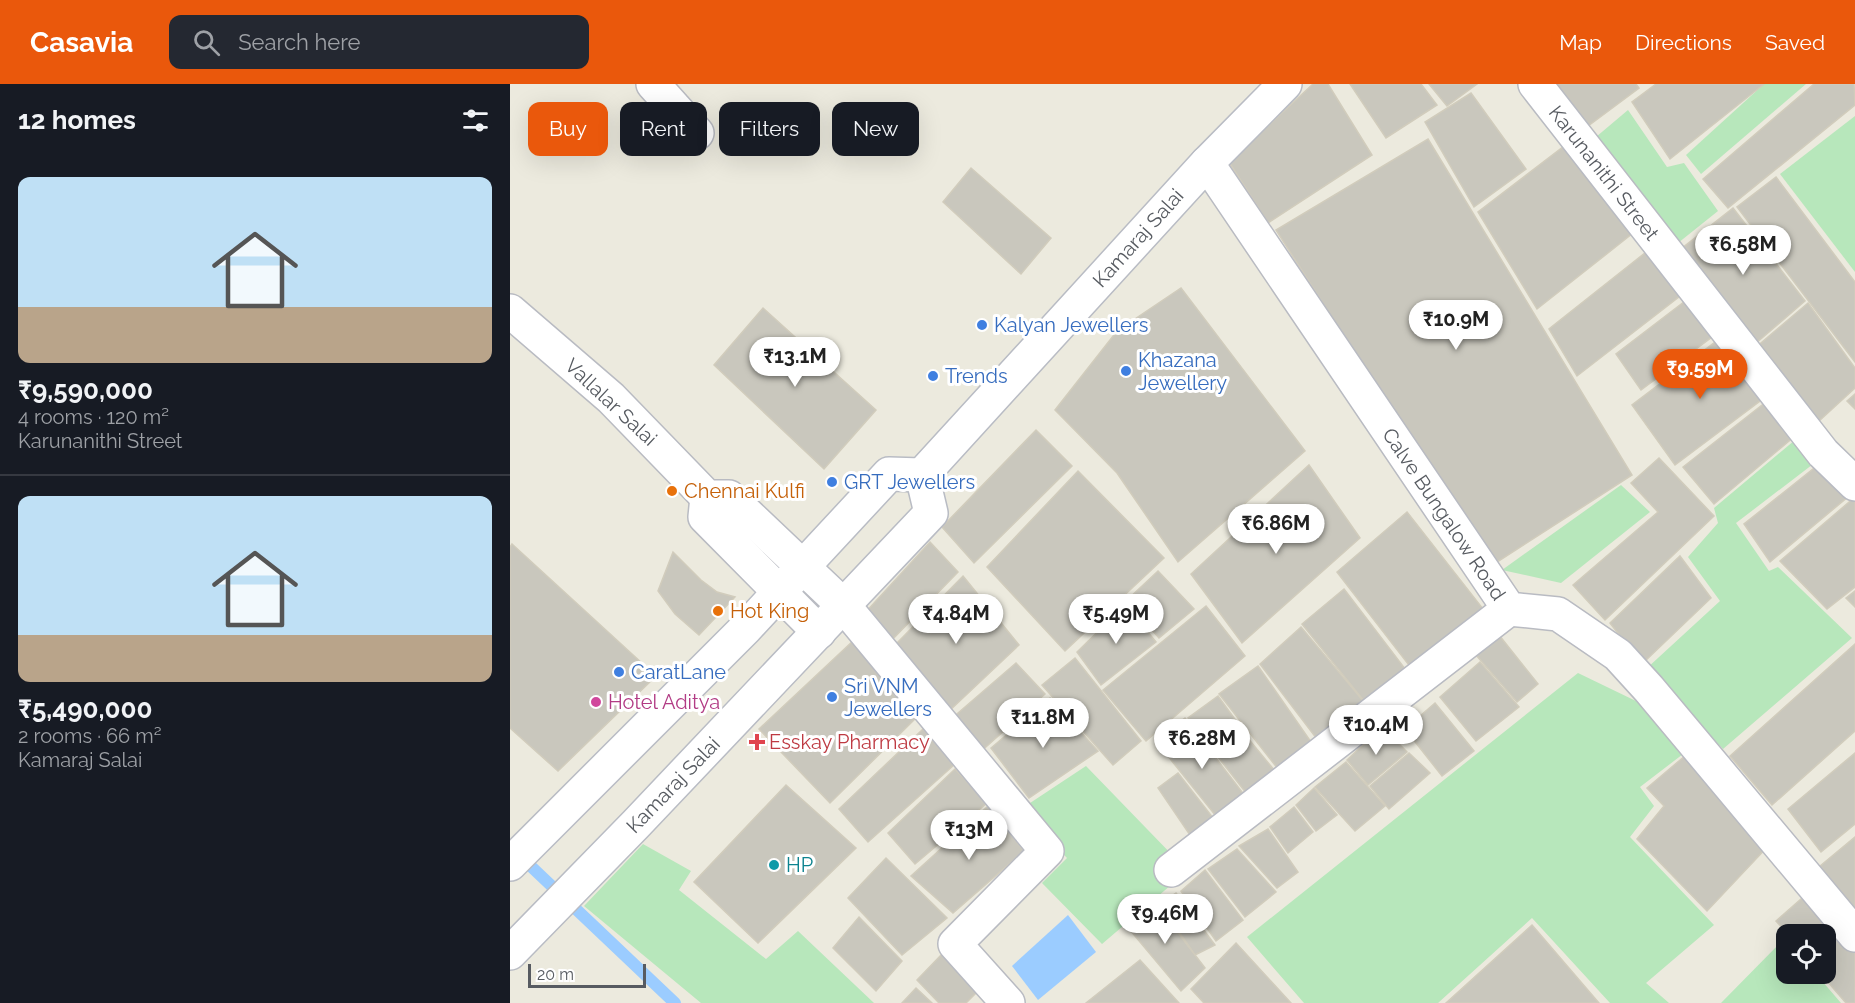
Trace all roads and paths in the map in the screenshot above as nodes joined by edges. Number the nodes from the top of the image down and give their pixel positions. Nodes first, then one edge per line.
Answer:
1 (653, 84) edge
2 (1286, 84) edge
3 (1535, 84) edge
4 (669, 102) edge
5 (1207, 163) junction
6 (510, 311) edge
7 (922, 475) junction
8 (1855, 484) edge
9 (707, 497) junction
10 (802, 567) junction
11 (778, 592) junction
12 (844, 606) junction
13 (1509, 609) junction
14 (819, 632) junction
15 (510, 864) edge
16 (1171, 870) dead end
17 (1855, 935) edge
18 (510, 953) edge
19 (1008, 1003) edge

1 - 4 street
2 - 5 street, Kamaraj Salai
3 - 8 street, Karunanithi Street
5 - 7 street, Kamaraj Salai
5 - 13 street, Calve Bungalow Road
6 - 9 street, Vallalar Salai
7 - 10 street
7 - 12 street, Kamaraj Salai
9 - 10 street
9 - 11 street
10 - 11 street
10 - 12 street
11 - 14 street
11 - 15 street
12 - 14 street, Kamaraj Salai
12 - 19 street
13 - 16 street
13 - 17 street, Calve Bungalow Road
14 - 18 street, Kamaraj Salai

